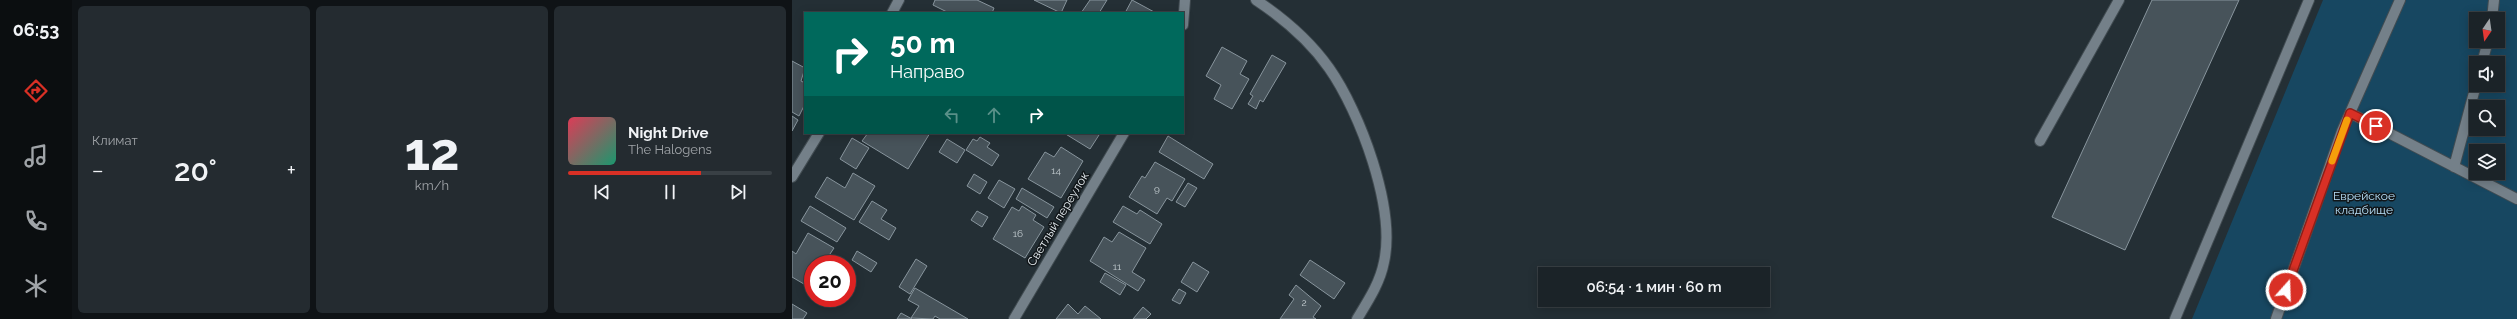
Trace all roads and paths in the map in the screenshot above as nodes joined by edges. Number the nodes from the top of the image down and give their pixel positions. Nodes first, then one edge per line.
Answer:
1 (900, 0) edge
2 (1185, 0) edge
3 (1256, 0) edge
4 (2118, 0) edge
5 (2309, 0) edge
6 (2400, 0) edge
7 (2494, 0) edge
8 (893, 12) edge
9 (1184, 12) edge
10 (2493, 12) edge
11 (2474, 92) edge
12 (2350, 113) junction
13 (818, 134) edge
14 (1123, 134) edge
15 (2040, 141) dead end
16 (2454, 166) junction
17 (792, 177) edge
18 (2517, 199) edge
19 (1014, 319) edge
20 (1357, 319) edge
21 (2174, 319) edge
22 (2276, 319) edge

1 - 8 street
2 - 9 street
3 - 20 street
4 - 15 street
5 - 21 street
6 - 12 street
7 - 10 street
11 - 16 street
12 - 16 street
12 - 22 street
13 - 17 street
14 - 19 street, Светлый переулок
16 - 18 street

